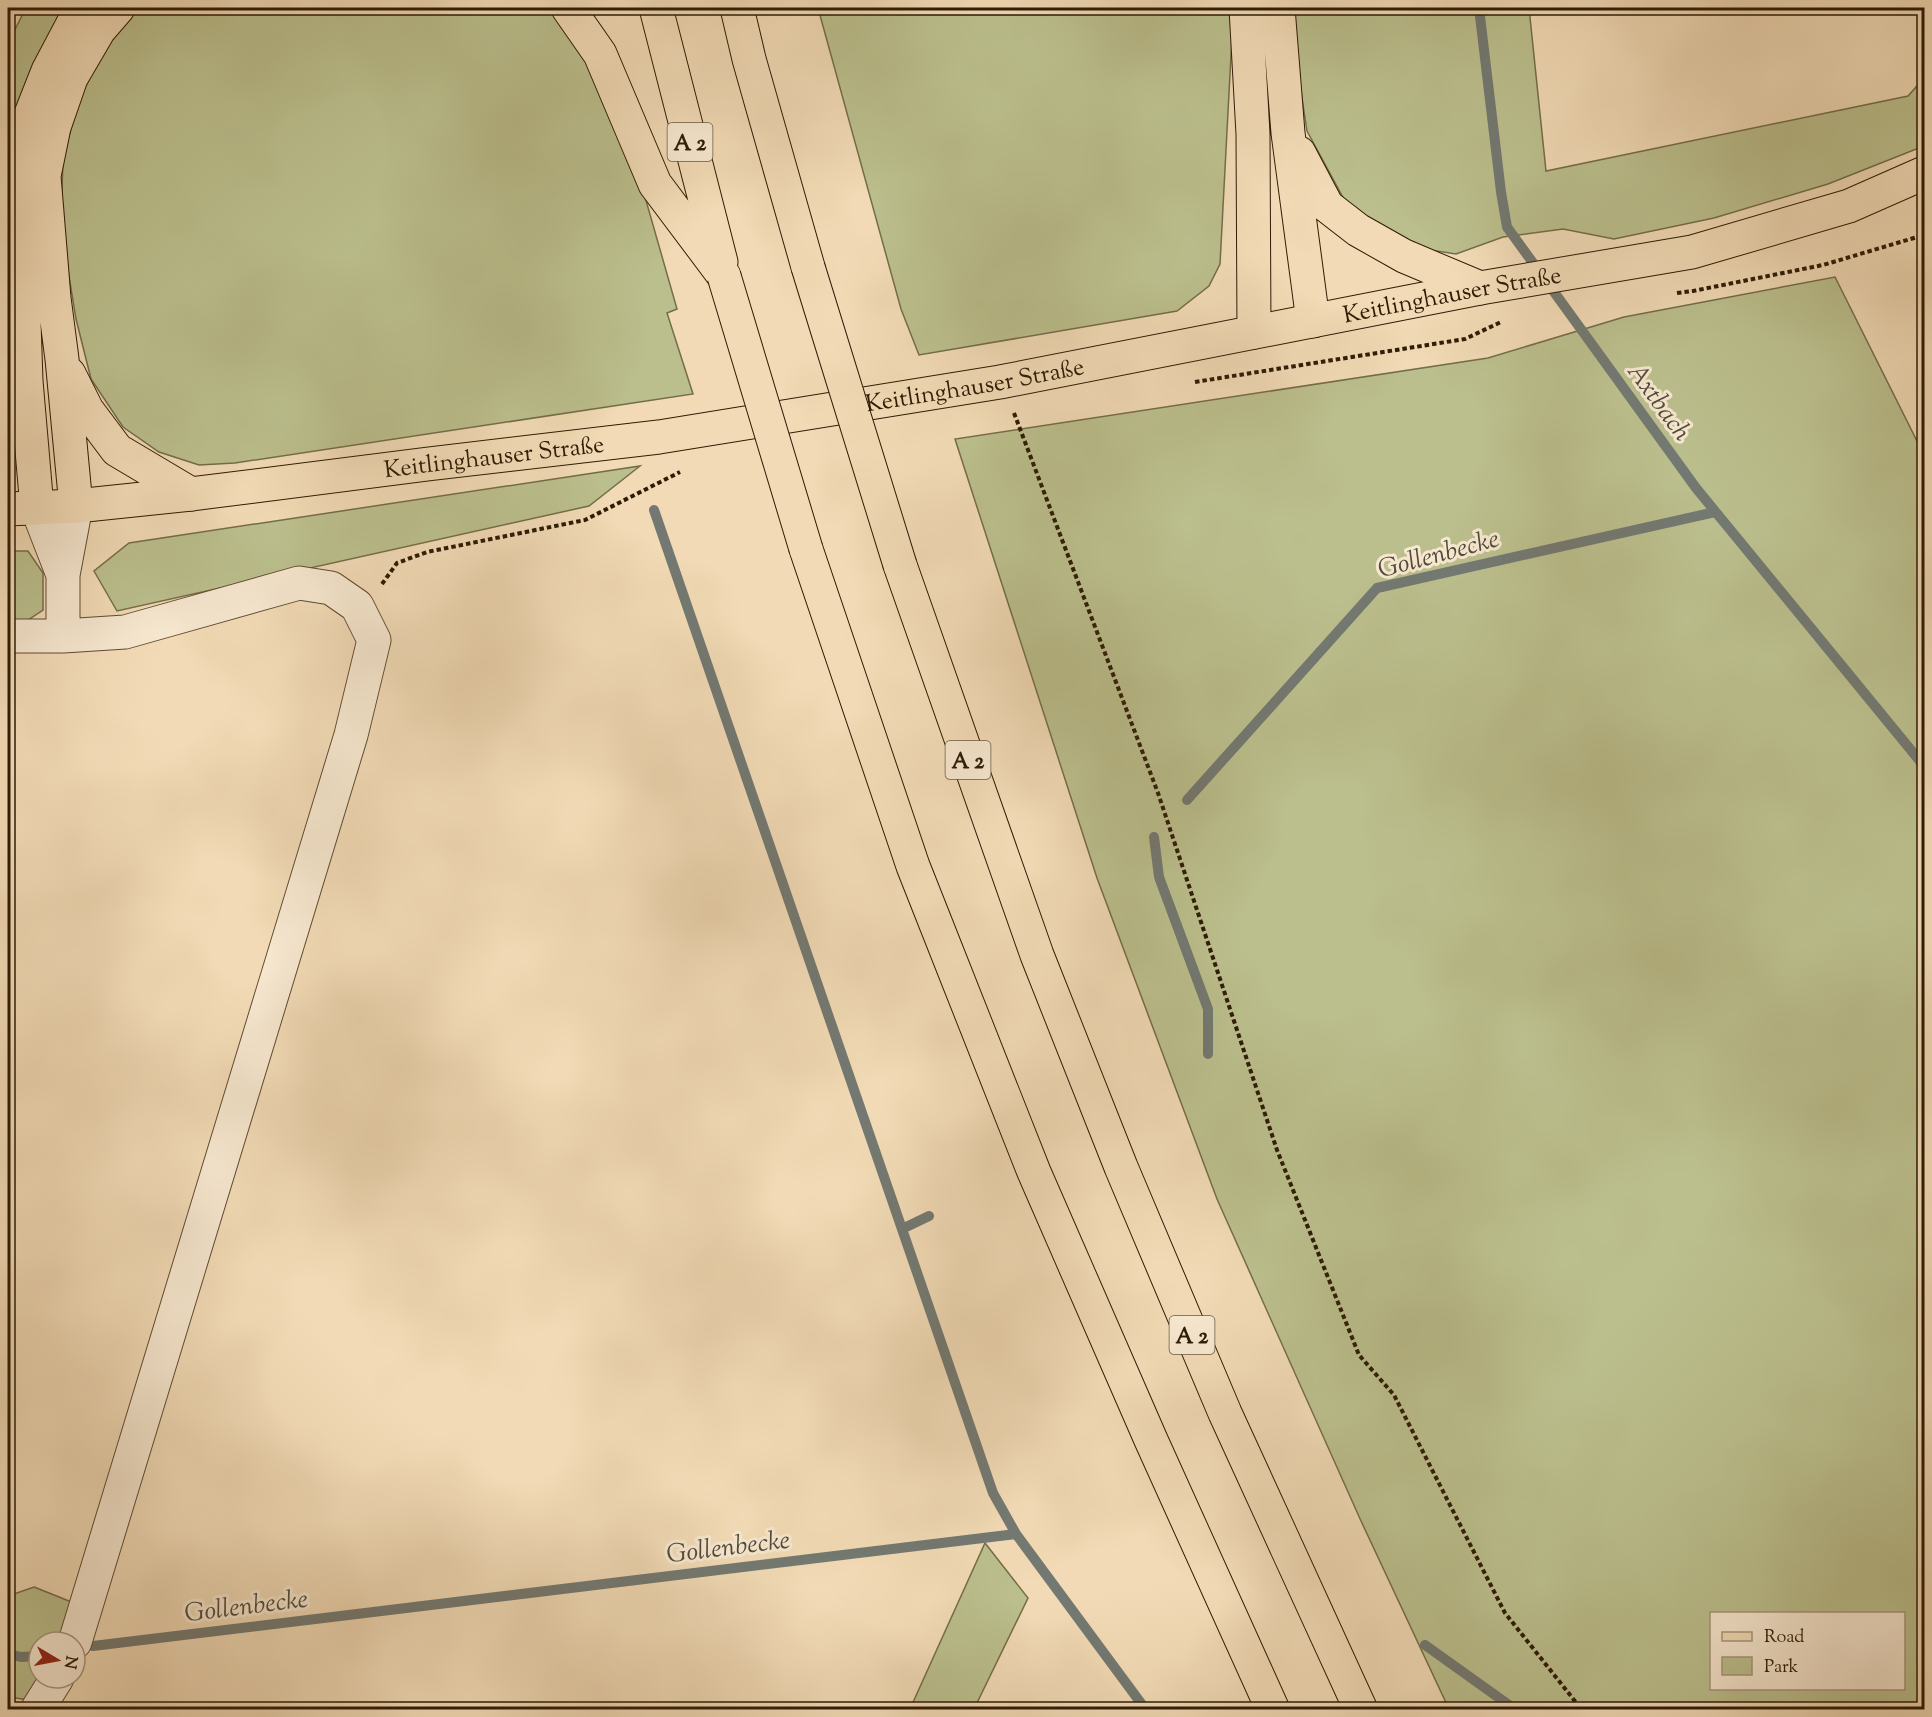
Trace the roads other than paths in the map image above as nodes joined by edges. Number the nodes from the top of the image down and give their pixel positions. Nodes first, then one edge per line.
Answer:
1 (85, 8) edge
2 (118, 8) edge
3 (568, 8) edge
4 (656, 8) edge
5 (737, 8) edge
6 (749, 8) edge
7 (1246, 8) edge
8 (1278, 8) edge
9 (749, 59) junction
10 (1288, 133) junction
11 (1924, 174) edge
12 (724, 276) junction
13 (1480, 288) junction
14 (1313, 321) junction
15 (1254, 332) junction
16 (62, 359) junction
17 (26, 381) junction
18 (8, 407) edge
19 (191, 494) junction
20 (76, 506) junction
21 (22, 509) edge
22 (63, 575) junction
23 (8, 636) edge
24 (63, 636) junction
25 (79, 1630) edge
26 (50, 1690) edge
27 (37, 1710) edge
28 (1273, 1710) edge
29 (1361, 1710) edge

1 - 17 main road
2 - 16 main road
3 - 12 main road
4 - 12 main road, A 2
5 - 9 main road, A 2
6 - 9 main road
7 - 15 main road
8 - 10 main road
9 - 29 main road, A 2, bridge
10 - 13 main road
10 - 14 main road
11 - 13 main road, Keitlinghauser Straße
12 - 28 main road, A 2, bridge
13 - 14 main road, Keitlinghauser Straße
14 - 15 main road, Keitlinghauser Straße
15 - 19 main road, Keitlinghauser Straße
16 - 19 main road
16 - 20 main road
17 - 18 main road
17 - 21 main road
19 - 20 main road, Keitlinghauser Straße
20 - 21 main road, Keitlinghauser Straße
20 - 22 street
21 - 22 street
22 - 24 street
23 - 24 street
24 - 25 street
26 - 27 street

